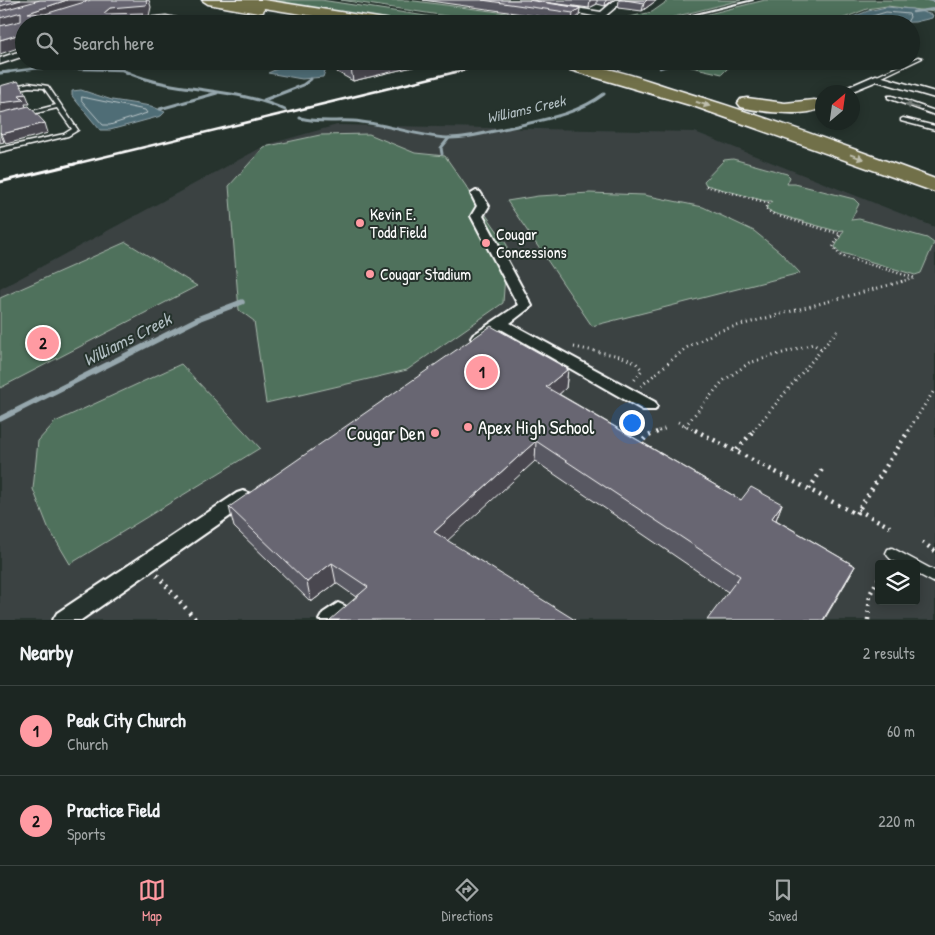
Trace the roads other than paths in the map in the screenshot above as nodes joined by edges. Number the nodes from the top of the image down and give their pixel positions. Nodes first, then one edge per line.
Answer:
1 (208, 0) edge
2 (239, 0) edge
3 (620, 0) edge
4 (545, 7) edge
5 (299, 15) edge
6 (333, 15) edge
7 (15, 56) edge
8 (0, 61) edge
9 (588, 70) edge
10 (624, 70) edge
11 (894, 70) edge
12 (876, 78) junction
13 (859, 85) edge
14 (0, 91) edge
15 (935, 95) edge
16 (890, 97) dead end
17 (747, 103) junction
18 (60, 106) junction
19 (935, 113) edge
20 (19, 115) edge
21 (815, 116) edge
22 (815, 116) edge
23 (903, 120) dead end
24 (935, 128) edge
25 (851, 130) edge
26 (0, 150) edge
27 (935, 167) edge
28 (935, 186) edge
29 (476, 194) dead end
30 (500, 323) junction
31 (467, 346) edge
32 (649, 406) dead end
33 (254, 491) edge
34 (892, 553) dead end
35 (904, 560) edge
36 (920, 569) edge
37 (935, 577) edge
38 (64, 620) edge

1 - 5 highway
2 - 6 highway
3 - 4 street
7 - 8 street
9 -> 28 highway
10 - 17 highway
11 - 12 lane
12 - 13 street
12 - 15 street
14 - 18 lane
19 -> 16 lane
17 - 21 highway
17 - 22 highway
18 - 20 lane
18 - 26 lane
23 - 24 lane
25 - 27 highway
29 - 30 street
30 - 31 street
30 - 32 street
33 - 38 street
34 - 35 lane
36 - 37 lane

